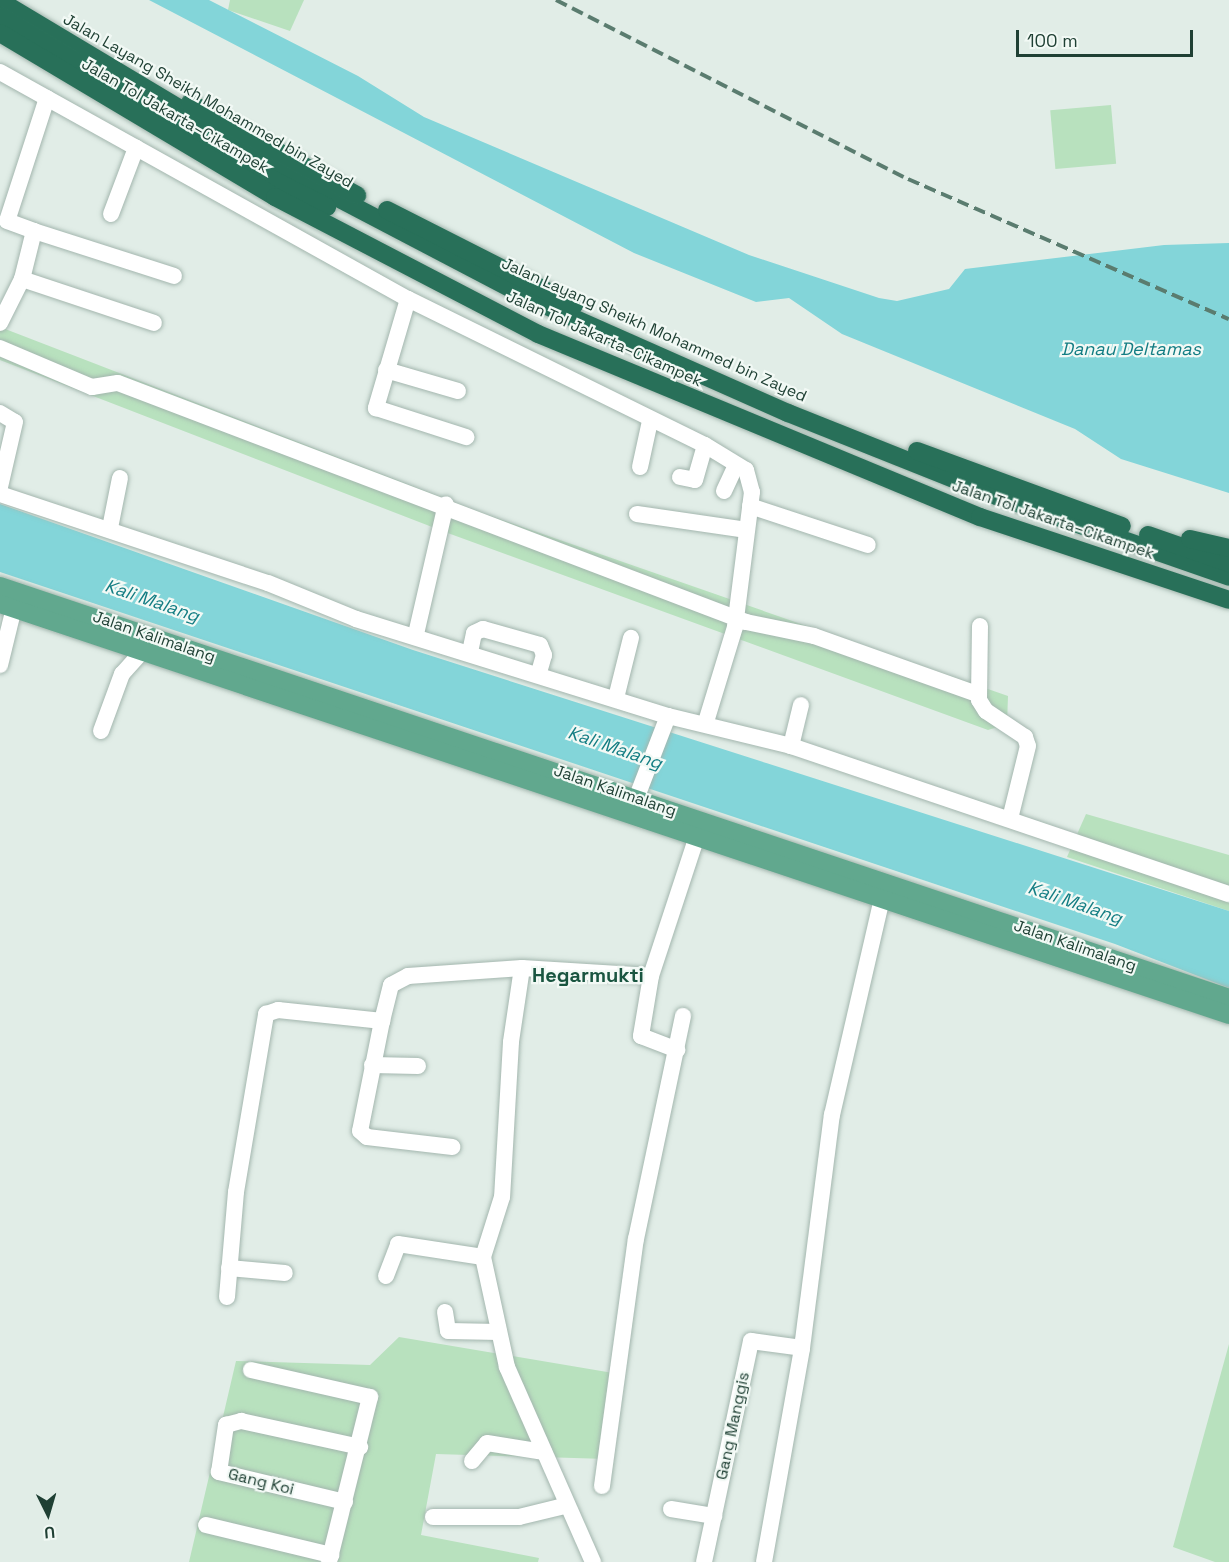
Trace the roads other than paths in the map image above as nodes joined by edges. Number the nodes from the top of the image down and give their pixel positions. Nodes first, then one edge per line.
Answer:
1 (18, 0) edge
2 (0, 1) edge
3 (0, 16) edge
4 (0, 33) edge
5 (0, 72) edge
6 (47, 98) junction
7 (136, 148) junction
8 (111, 214) dead end
9 (34, 231) junction
10 (174, 276) dead end
11 (22, 279) junction
12 (408, 299) junction
13 (0, 323) edge
14 (154, 323) dead end
15 (0, 348) edge
16 (386, 370) junction
17 (458, 391) dead end
18 (0, 413) edge
19 (650, 421) junction
20 (466, 437) dead end
21 (705, 445) junction
22 (736, 465) junction
23 (640, 466) dead end
24 (680, 477) dead end
25 (120, 478) dead end
26 (0, 487) edge
27 (724, 491) dead end
28 (0, 494) edge
29 (446, 504) junction
30 (750, 506) junction
31 (637, 514) dead end
32 (1098, 518) junction
33 (110, 528) junction
34 (747, 530) junction
35 (868, 545) dead end
36 (1229, 548) edge
37 (1229, 562) edge
38 (1229, 577) edge
39 (0, 586) edge
40 (1229, 587) edge
41 (1229, 600) edge
42 (11, 601) edge
43 (736, 617) junction
44 (980, 626) dead end
45 (416, 634) junction
46 (631, 639) dead end
47 (148, 644) junction
48 (470, 652) junction
49 (0, 665) edge
50 (538, 672) junction
51 (977, 694) junction
52 (616, 699) junction
53 (801, 705) dead end
54 (665, 721) junction
55 (706, 722) junction
56 (101, 731) dead end
57 (791, 746) junction
58 (639, 792) junction
59 (1010, 819) junction
60 (700, 829) junction
61 (884, 891) junction
62 (1229, 894) edge
63 (522, 968) junction
64 (651, 976) junction
65 (1229, 998) edge
66 (1229, 1015) edge
67 (683, 1016) dead end
68 (382, 1021) junction
69 (677, 1050) junction
70 (372, 1065) junction
71 (418, 1066) dead end
72 (452, 1147) dead end
73 (483, 1257) junction
74 (229, 1268) junction
75 (285, 1273) dead end
76 (386, 1276) dead end
77 (228, 1297) dead end
78 (445, 1312) dead end
79 (499, 1332) junction
80 (802, 1348) junction
81 (251, 1370) dead end
82 (360, 1447) junction
83 (544, 1452) junction
84 (472, 1461) dead end
85 (602, 1486) dead end
86 (345, 1502) junction
87 (564, 1506) junction
88 (672, 1509) dead end
89 (714, 1516) junction
90 (433, 1517) dead end
91 (206, 1525) dead end
92 (330, 1560) edge
93 (592, 1562) edge
94 (704, 1562) edge
95 (764, 1562) edge

1 - 32 highway, Jalan Tol Jakarta–Cikampek
2 - 38 highway, Jalan Layang Sheikh Mohammed bin Zayed
3 - 40 highway, Jalan Layang Sheikh Mohammed bin Zayed
4 - 41 highway, Jalan Tol Jakarta–Cikampek
5 - 6 street
6 - 7 street
6 - 9 street
7 - 8 street
7 - 12 street
9 - 10 street
9 - 11 street
11 - 13 street
11 - 14 street
12 - 16 street
12 - 19 street
15 - 29 street
16 - 17 street
16 - 20 street
18 - 26 street
19 - 21 street
19 - 23 street
21 - 22 street
21 - 24 street
22 - 27 street
22 - 30 street
25 - 33 street
28 - 33 street
29 - 43 street
29 - 45 street
30 - 34 street
30 - 35 street
31 - 34 street
32 - 36 highway
32 - 37 highway, Jalan Tol Jakarta–Cikampek
33 - 45 street
34 - 43 street
39 - 42 main road, Jalan Kalimalang
42 - 47 main road, Jalan Kalimalang
42 - 49 street
43 - 51 street
43 - 55 street
44 - 51 street
45 - 48 street
46 - 52 street
47 - 56 street
47 - 58 main road, Jalan Kalimalang
47 - 60 main road, Jalan Kalimalang
48 - 50 street
48 - 50 street
50 - 52 street
51 - 59 street
52 - 54 street
53 - 57 street
54 - 55 street
54 - 58 street
55 - 57 street
57 - 59 street
58 - 60 main road, Jalan Kalimalang
59 - 62 street
60 - 61 main road, Jalan Kalimalang
60 - 64 street
61 - 65 main road, Jalan Kalimalang
61 - 66 main road, Jalan Kalimalang
61 - 80 street
63 - 64 street
63 - 68 street
63 - 73 street
64 - 69 street
67 - 69 street
68 - 70 street
68 - 74 street
69 - 85 street
70 - 71 street
70 - 72 street
73 - 76 street
73 - 79 street
74 - 75 street
74 - 77 street
78 - 79 street
79 - 83 street
80 - 89 street, Gang Manggis
80 - 95 street
81 - 82 street
82 - 86 street
82 - 86 street, Gang Koi
83 - 84 street
83 - 87 street
86 - 92 street
87 - 90 street
87 - 93 street
88 - 89 street
89 - 94 street, Gang Manggis
91 - 92 street

